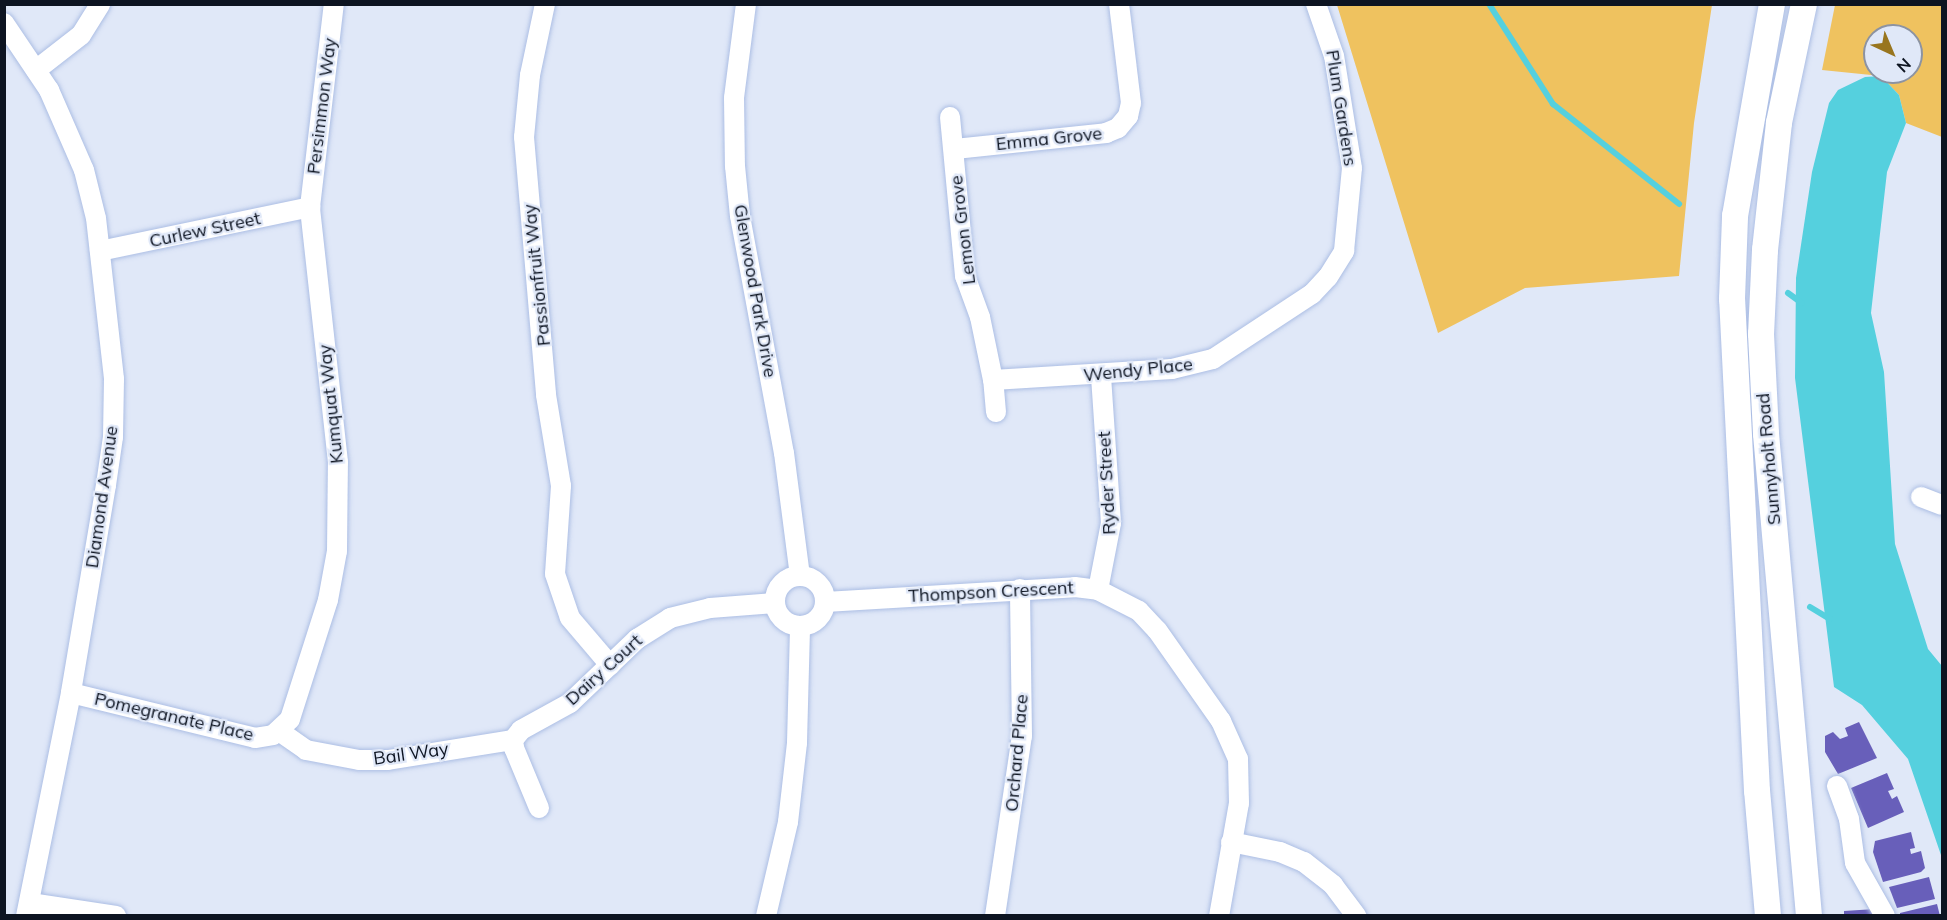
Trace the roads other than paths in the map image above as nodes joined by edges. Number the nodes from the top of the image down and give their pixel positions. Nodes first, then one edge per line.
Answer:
1 (100, 4) edge
2 (334, 4) edge
3 (545, 4) edge
4 (746, 4) edge
5 (1119, 4) edge
6 (1316, 4) edge
7 (1772, 4) edge
8 (1804, 4) edge
9 (4, 23) edge
10 (36, 70) junction
11 (950, 117) dead end
12 (955, 149) junction
13 (310, 207) junction
14 (1344, 250) joint
15 (100, 251) junction
16 (1101, 375) junction
17 (993, 380) junction
18 (996, 412) dead end
19 (1921, 497) dead end
20 (1942, 505) edge
21 (800, 576) junction
22 (1020, 589) junction
23 (1098, 590) junction
24 (328, 600) joint
25 (825, 602) junction
26 (775, 603) junction
27 (800, 627) junction
28 (610, 665) junction
29 (71, 693) junction
30 (279, 730) junction
31 (513, 740) junction
32 (1837, 786) dead end
33 (539, 808) dead end
34 (1231, 842) junction
35 (28, 909) edge
36 (116, 915) edge
37 (766, 915) edge
38 (995, 915) edge
39 (1219, 915) edge
40 (1356, 915) edge
41 (1768, 915) edge
42 (1809, 915) edge
43 (1886, 915) edge

1 - 10 street
2 - 13 street, Persimmon Way
3 - 28 street, Passionfruit Way
4 - 21 street, Glenwood Park Drive
5 - 12 street, Emma Grove
6 - 14 street, Plum Gardens
7 - 41 main road, Sunnyholt Road
8 - 42 main road, Sunnyholt Road
9 - 10 street, Diamond Avenue
10 - 15 street, Diamond Avenue
11 - 12 street
12 - 17 street, Lemon Grove
13 - 15 street, Curlew Street
13 - 24 street, Kumquat Way
14 - 16 street, Wendy Place
15 - 29 street, Diamond Avenue
16 - 17 street, Wendy Place
16 - 23 street, Ryder Street
17 - 18 street
19 - 20 street
21 - 25 street
21 - 26 street
22 - 23 street, Thompson Crescent
22 - 25 street, Thompson Crescent
22 - 38 street, Orchard Place
23 - 34 street, Thompson Crescent
24 - 30 street, Pomegranate Place
25 - 27 street
26 - 27 street
26 - 28 street, Dairy Court
27 - 37 street
28 - 31 street, Dairy Court
29 - 30 street, Pomegranate Place
29 - 35 street, Diamond Avenue
30 - 31 street, Bail Way
31 - 33 street
32 - 43 street
34 - 39 street, Thompson Crescent
34 - 40 street
35 - 36 street

